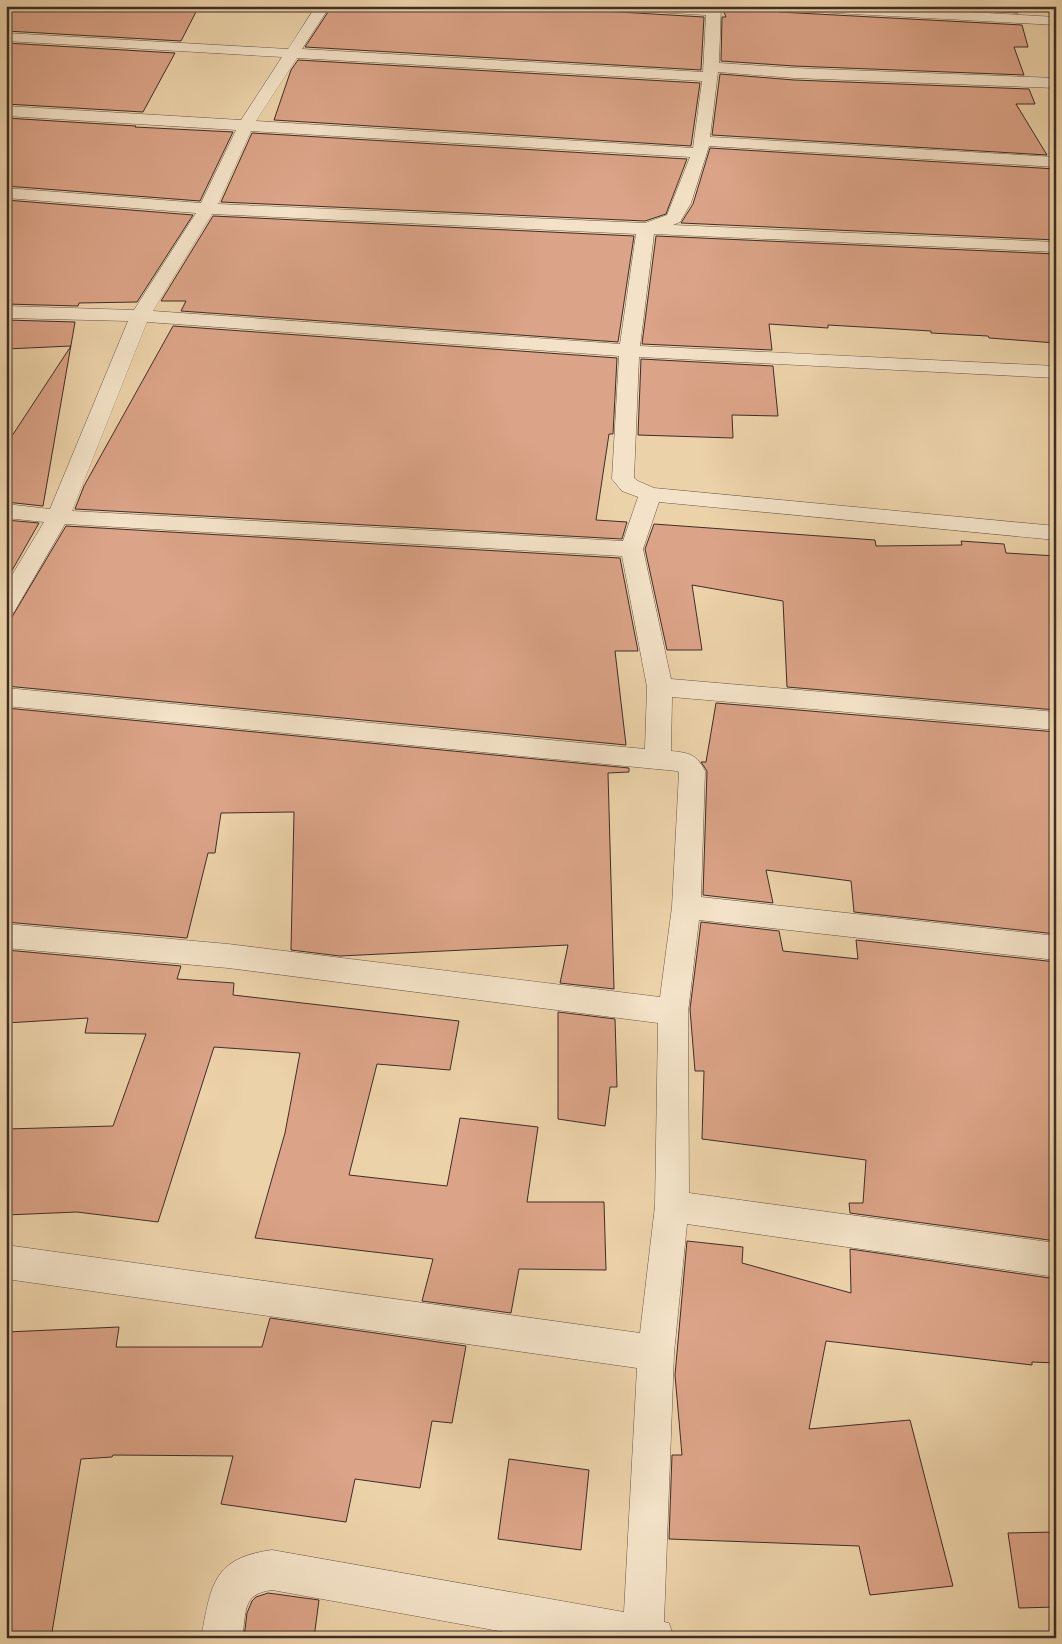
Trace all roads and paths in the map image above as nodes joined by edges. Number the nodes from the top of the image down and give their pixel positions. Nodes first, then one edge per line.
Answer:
1 (323, 6) edge
2 (618, 6) edge
3 (779, 6) edge
4 (1053, 6) edge
5 (713, 9) edge
6 (1056, 13) edge
7 (1056, 20) edge
8 (6, 37) edge
9 (292, 54) junction
10 (710, 72) junction
11 (1056, 83) edge
12 (6, 111) edge
13 (246, 125) junction
14 (701, 147) junction
15 (1056, 162) edge
16 (6, 193) edge
17 (207, 208) junction
18 (646, 228) junction
19 (1056, 247) edge
20 (6, 312) edge
21 (140, 316) junction
22 (629, 351) junction
23 (1056, 372) edge
24 (650, 494) junction
25 (6, 511) edge
26 (58, 516) junction
27 (1056, 533) edge
28 (632, 549) junction
29 (6, 606) edge
30 (660, 687) junction
31 (6, 697) edge
32 (1056, 721) edge
33 (658, 761) junction
34 (686, 907) junction
35 (6, 936) edge
36 (1056, 948) edge
37 (673, 1012) junction
38 (672, 1206) junction
39 (1056, 1260) edge
40 (6, 1262) edge
41 (656, 1353) junction
42 (648, 1637) edge
43 (221, 1638) edge

1 - 9 street
2 - 5 street
3 - 7 street
4 - 6 street
5 - 10 street
8 - 9 street
9 - 10 street
9 - 13 street
10 - 11 street
10 - 14 street
12 - 13 street
13 - 14 street
13 - 17 street
14 - 15 street
14 - 18 street
16 - 17 street
17 - 18 street
17 - 21 street
18 - 19 street
18 - 22 street
20 - 21 street
21 - 22 street
21 - 26 street
22 - 23 street
22 - 24 street
24 - 27 street
24 - 28 street
25 - 26 street
26 - 28 street
26 - 29 street
28 - 30 street
30 - 32 street
30 - 33 street
31 - 33 street
33 - 34 street
34 - 36 street
34 - 37 street
35 - 37 street
37 - 38 street
38 - 39 street
38 - 41 street
40 - 41 street
41 - 42 street
42 - 43 street

